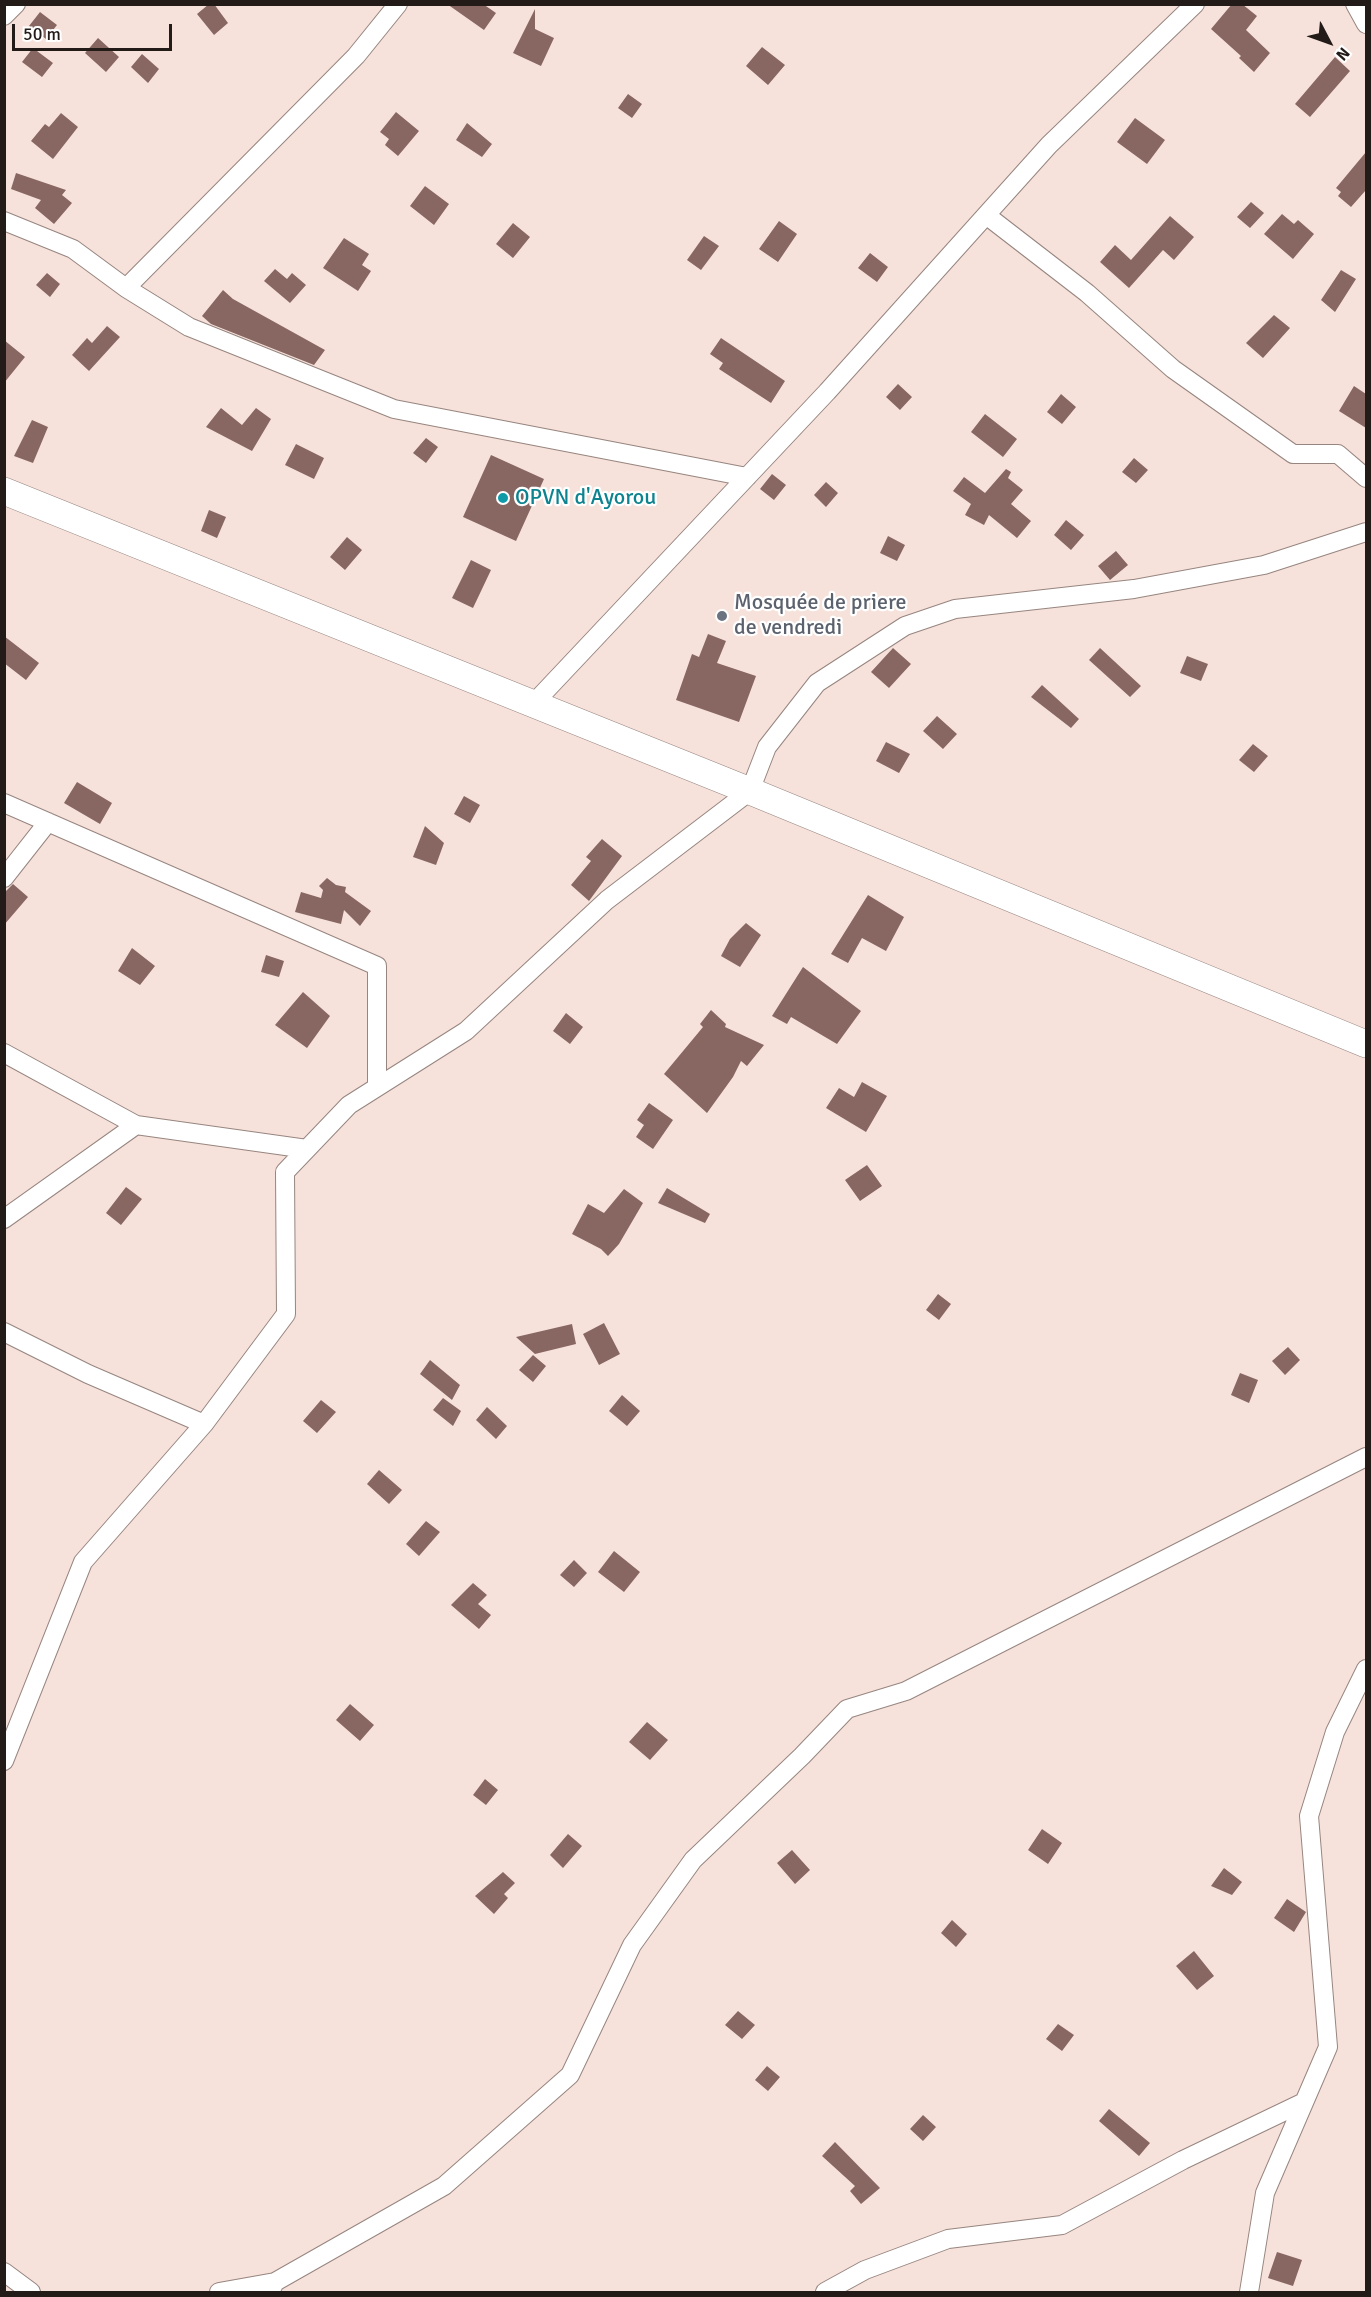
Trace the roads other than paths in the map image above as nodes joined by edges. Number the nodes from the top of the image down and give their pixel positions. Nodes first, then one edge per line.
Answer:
1 (16, 4) edge
2 (398, 4) edge
3 (1195, 4) edge
4 (1355, 4) edge
5 (4, 16) edge
6 (1366, 24) edge
7 (986, 215) junction
8 (4, 221) edge
9 (126, 288) junction
10 (747, 477) junction
11 (1366, 478) edge
12 (4, 491) edge
13 (1366, 532) edge
14 (534, 704) junction
15 (750, 791) junction
16 (4, 803) edge
17 (48, 822) junction
18 (4, 878) edge
19 (1366, 1044) edge
20 (4, 1053) edge
21 (377, 1087) junction
22 (136, 1125) junction
23 (307, 1149) junction
24 (4, 1220) edge
25 (4, 1332) edge
26 (204, 1424) junction
27 (1366, 1457) edge
28 (1366, 1670) edge
29 (4, 1761) edge
30 (1304, 2102) junction
31 (4, 2272) edge
32 (272, 2287) edge
33 (31, 2292) edge
34 (219, 2292) edge
35 (825, 2292) edge
36 (1249, 2292) edge

1 - 5 street
2 - 9 street
3 - 7 street
4 - 6 street
7 - 10 street
7 - 11 street
8 - 9 street
9 - 10 street
10 - 14 street
12 - 14 main road
13 - 15 street
14 - 15 main road
15 - 19 main road
15 - 21 street
16 - 17 street
17 - 18 street
17 - 21 street
20 - 22 street
21 - 23 street
22 - 23 street
22 - 24 street
23 - 26 street
25 - 26 street
26 - 29 street
27 - 32 street
28 - 30 street
30 - 35 street
30 - 36 street
31 - 33 street
32 - 34 street

